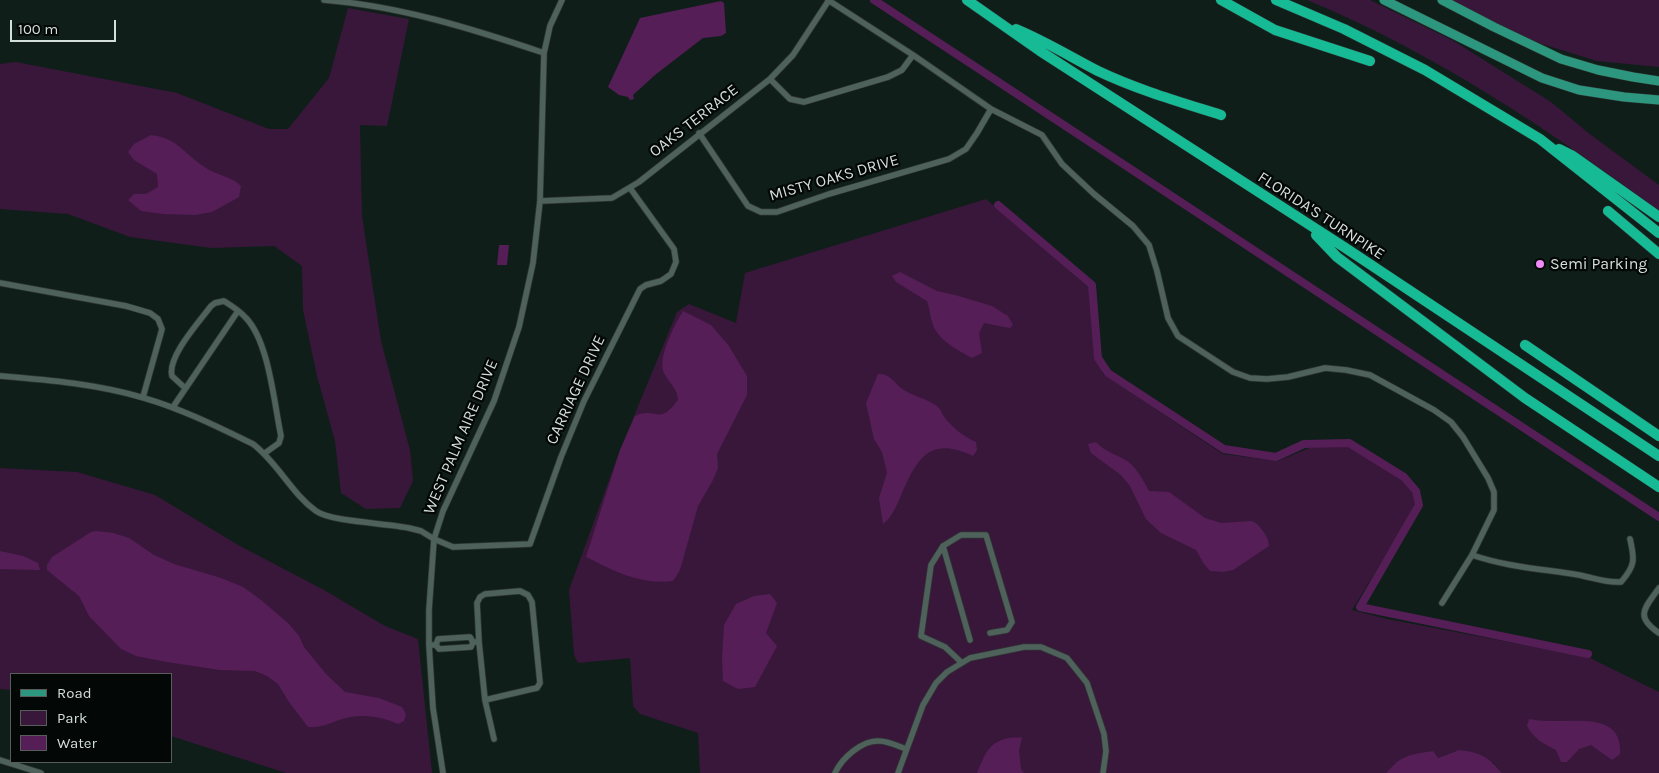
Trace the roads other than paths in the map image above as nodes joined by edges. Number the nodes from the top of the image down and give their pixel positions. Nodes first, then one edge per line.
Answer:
1 (324, 0) edge
2 (562, 0) edge
3 (829, 0) edge
4 (967, 0) edge
5 (1221, 0) edge
6 (1276, 0) edge
7 (1384, 0) edge
8 (1442, 0) edge
9 (997, 20) junction
10 (544, 53) junction
11 (913, 55) junction
12 (1370, 61) dead end
13 (770, 79) junction
14 (1659, 81) edge
15 (1659, 100) edge
16 (991, 109) junction
17 (1221, 115) dead end
18 (699, 132) junction
19 (1540, 139) junction
20 (630, 188) junction
21 (540, 201) junction
22 (1608, 211) dead end
23 (1659, 217) edge
24 (1305, 223) junction
25 (1659, 233) edge
26 (1659, 254) edge
27 (0, 283) edge
28 (238, 311) junction
29 (1526, 345) dead end
30 (0, 376) edge
31 (185, 388) junction
32 (143, 397) junction
33 (173, 407) junction
34 (1659, 436) edge
35 (265, 453) junction
36 (1659, 456) edge
37 (1659, 487) edge
38 (434, 539) junction
39 (1630, 539) dead end
40 (942, 546) junction
41 (1472, 555) junction
42 (1659, 588) edge
43 (1442, 604) dead end
44 (990, 633) dead end
45 (1659, 633) edge
46 (970, 640) dead end
47 (476, 642) junction
48 (432, 645) junction
49 (961, 662) junction
50 (485, 700) junction
51 (494, 739) dead end
52 (906, 748) junction
53 (0, 760) edge
54 (41, 773) edge
55 (443, 773) edge
56 (835, 773) edge
57 (898, 773) edge
58 (1103, 773) edge

1 - 10 street
2 - 10 street, WEST PALM AIRE DRIVE
3 - 11 street
3 - 13 street, OAKS TERRACE
4 - 9 highway, FLORIDA'S TURNPIKE
5 - 12 highway
6 - 19 highway
7 - 15 main road
8 - 14 main road
9 - 17 highway
9 - 24 highway, FLORIDA'S TURNPIKE
10 - 21 street, WEST PALM AIRE DRIVE
11 - 13 street
11 - 16 street
13 - 18 street, OAKS TERRACE
16 - 18 street, MISTY OAKS DRIVE
16 - 41 street
18 - 20 street, OAKS TERRACE
19 - 23 highway
19 - 25 highway
20 - 21 street, OAKS TERRACE
20 - 38 street, CARRIAGE DRIVE
21 - 38 street, WEST PALM AIRE DRIVE
22 - 26 highway
24 - 36 highway, FLORIDA'S TURNPIKE
24 - 37 highway
27 - 32 street
28 - 31 street
28 - 31 street
28 - 35 street
29 - 34 highway
30 - 32 street
31 - 33 street
32 - 33 street
33 - 35 street
35 - 38 street
38 - 48 street, WEST PALM AIRE DRIVE
39 - 41 street
40 - 44 street
40 - 46 street
40 - 49 street
41 - 43 street
42 - 45 street
47 - 48 street
47 - 48 street
47 - 50 street
47 - 50 street
48 - 55 street, WEST PALM AIRE DRIVE
49 - 52 street
49 - 58 street
50 - 51 street
52 - 56 street
52 - 57 street
53 - 54 street

